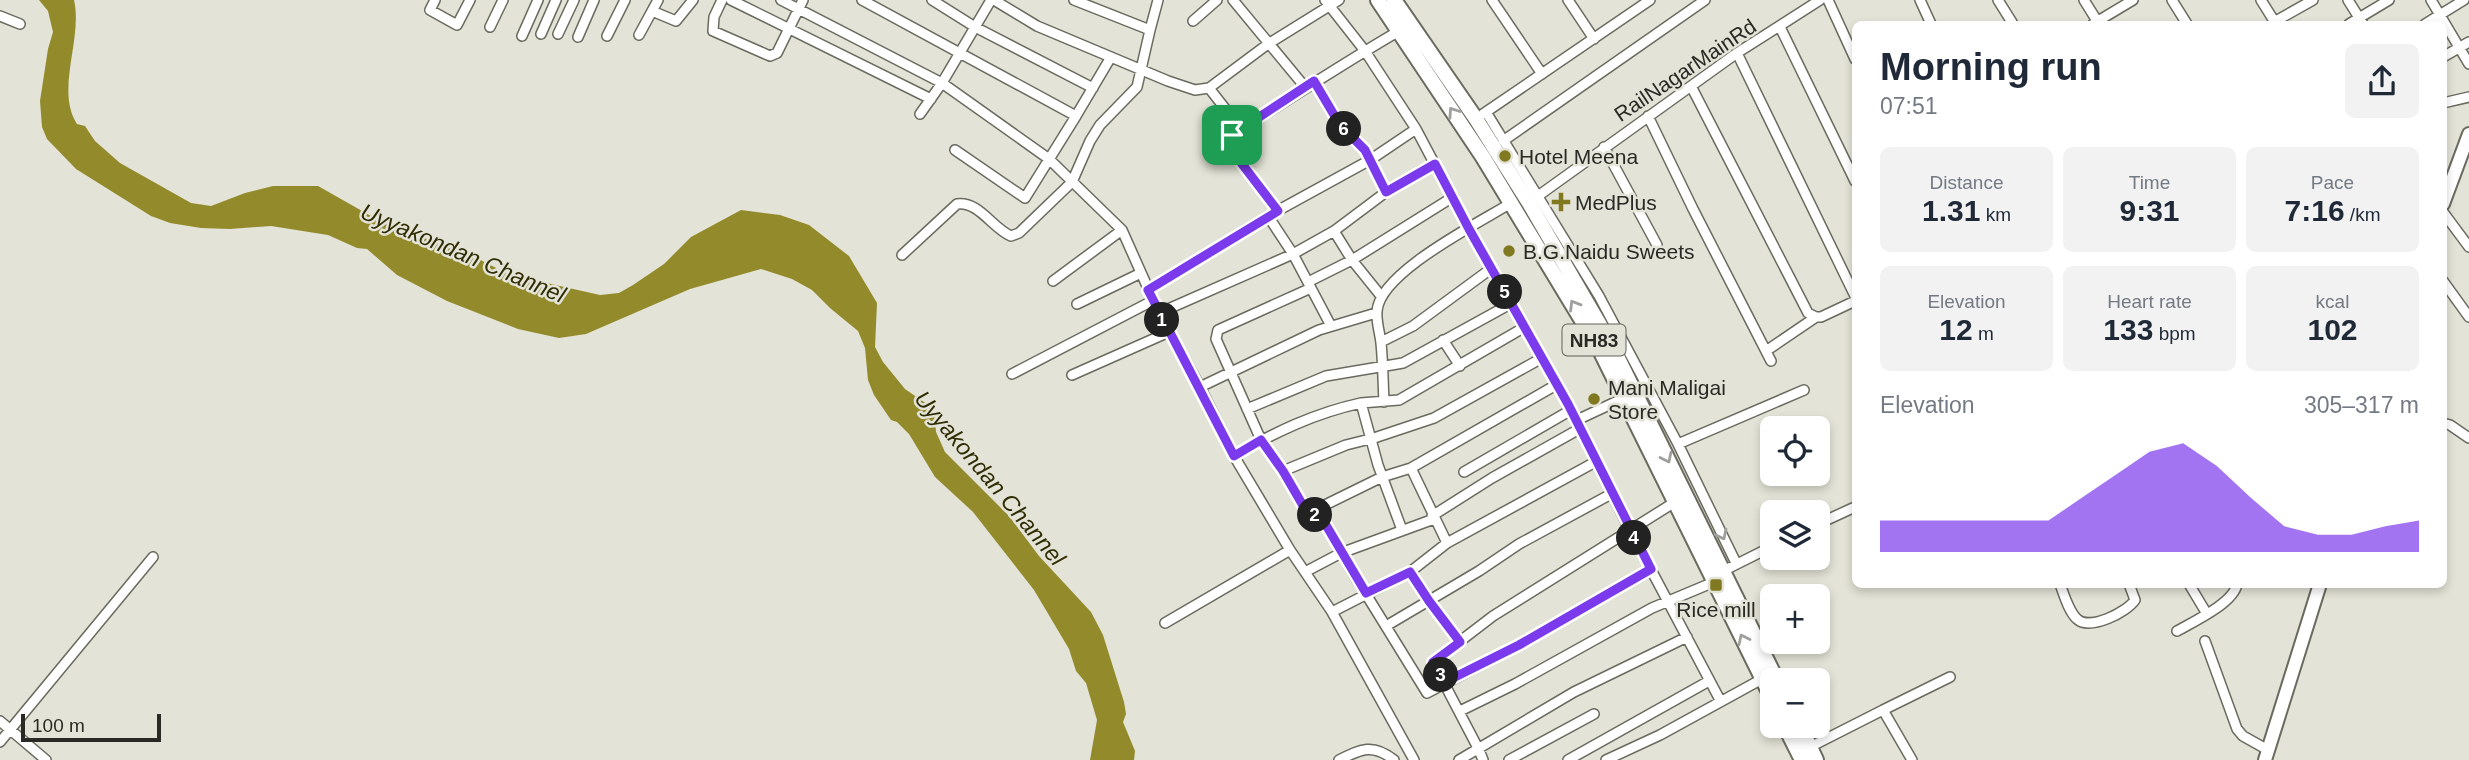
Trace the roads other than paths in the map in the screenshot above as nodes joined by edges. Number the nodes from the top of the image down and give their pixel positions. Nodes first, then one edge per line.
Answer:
1 (435, 0) edge
2 (470, 0) edge
3 (503, 0) edge
4 (538, 0) edge
5 (556, 0) edge
6 (574, 0) edge
7 (594, 0) edge
8 (625, 0) edge
9 (658, 0) edge
10 (693, 0) edge
11 (722, 0) edge
12 (731, 0) edge
13 (781, 0) edge
14 (862, 0) edge
15 (932, 0) edge
16 (992, 0) edge
17 (1074, 0) edge
18 (1158, 0) edge
19 (1217, 0) edge
20 (1233, 0) edge
21 (1339, 0) edge
22 (1378, 0) edge
23 (1395, 0) edge
24 (1492, 0) edge
25 (1568, 0) edge
26 (1649, 0) edge
27 (1705, 0) edge
28 (1820, 0) edge
29 (1828, 0) edge
30 (1920, 0) edge
31 (1998, 0) edge
32 (2084, 0) edge
33 (2133, 0) edge
34 (2172, 0) edge
35 (2261, 0) edge
36 (2314, 0) edge
37 (2348, 0) edge
38 (2389, 0) edge
39 (2431, 0) edge
40 (2464, 0) edge
41 (1090, 3) edge
42 (1327, 3) edge
43 (801, 4) edge
44 (652, 11) junction
45 (2440, 15) junction
46 (0, 16) edge
47 (1930, 21) edge
48 (2010, 21) edge
49 (2094, 21) edge
50 (2101, 21) edge
51 (2185, 21) edge
52 (2274, 21) edge
53 (2278, 21) edge
54 (2361, 21) edge
55 (2430, 21) edge
56 (2444, 21) edge
57 (1193, 22) dead end
58 (20, 24) dead end
59 (490, 27) dead end
60 (975, 27) junction
61 (1780, 27) junction
62 (2447, 27) edge
63 (789, 28) junction
64 (1150, 30) junction
65 (1399, 31) junction
66 (541, 34) dead end
67 (558, 34) dead end
68 (639, 34) dead end
69 (522, 36) dead end
70 (607, 36) dead end
71 (578, 37) dead end
72 (1594, 38) junction
73 (2469, 42) edge
74 (1268, 44) junction
75 (2459, 47) junction
76 (1365, 51) junction
77 (1852, 52) edge
78 (960, 53) junction
79 (1737, 53) junction
80 (2447, 54) edge
81 (1111, 57) junction
82 (2469, 64) edge
83 (1142, 70) junction
84 (1542, 74) junction
85 (942, 83) junction
86 (1309, 84) junction
87 (1691, 86) junction
88 (1093, 88) junction
89 (1209, 88) junction
90 (2469, 97) edge
91 (931, 99) junction
92 (2447, 102) edge
93 (920, 114) dead end
94 (1076, 116) junction
95 (1481, 116) junction
96 (1648, 116) junction
97 (1241, 129) junction
98 (1416, 129) junction
99 (2469, 134) edge
100 (1503, 141) junction
101 (1604, 147) junction
102 (956, 150) dead end
103 (2466, 154) edge
104 (1049, 159) junction
105 (1370, 160) junction
106 (1435, 164) junction
107 (1852, 175) edge
108 (1072, 182) junction
109 (1386, 192) junction
110 (2447, 195) edge
111 (1538, 196) junction
112 (1453, 197) junction
113 (1511, 203) junction
114 (1273, 213) junction
115 (2447, 217) edge
116 (1469, 229) junction
117 (1122, 230) junction
118 (1334, 231) junction
119 (1657, 246) dead end
120 (2469, 247) edge
121 (1293, 254) junction
122 (902, 255) dead end
123 (1352, 260) junction
124 (1492, 268) junction
125 (1141, 273) junction
126 (1053, 281) dead end
127 (1309, 285) junction
128 (2447, 287) edge
129 (1148, 290) junction
130 (1852, 293) edge
131 (1381, 296) junction
132 (1154, 300) junction
133 (1852, 301) edge
134 (1512, 303) junction
135 (1077, 304) dead end
136 (1159, 313) junction
137 (1376, 313) junction
138 (1816, 317) junction
139 (2469, 317) edge
140 (1331, 326) junction
141 (1525, 327) junction
142 (1169, 331) junction
143 (1443, 340) junction
144 (1381, 342) junction
145 (1766, 351) junction
146 (1542, 358) junction
147 (1771, 361) dead end
148 (1460, 366) junction
149 (1382, 368) junction
150 (1230, 371) junction
151 (1012, 374) dead end
152 (1072, 375) dead end
153 (1556, 385) junction
154 (1200, 387) junction
155 (1804, 390) dead end
156 (1624, 398) junction
157 (1384, 402) junction
158 (1361, 403) junction
159 (1247, 409) junction
160 (1572, 410) junction
161 (1579, 424) junction
162 (2447, 424) edge
163 (2469, 438) edge
164 (1372, 439) junction
165 (1261, 440) junction
166 (1678, 444) junction
167 (1234, 456) junction
168 (1597, 461) junction
169 (1411, 468) junction
170 (1283, 471) junction
171 (1464, 472) dead end
172 (1382, 477) junction
173 (1614, 493) junction
174 (1675, 502) junction
175 (1852, 508) edge
176 (1313, 514) junction
177 (1433, 517) junction
178 (1830, 518) edge
179 (1402, 530) junction
180 (1630, 530) junction
181 (1447, 543) junction
182 (1290, 550) junction
183 (1760, 552) edge
184 (1341, 553) junction
185 (153, 557) dead end
186 (1651, 569) junction
187 (1306, 572) junction
188 (1410, 572) junction
189 (1724, 572) junction
190 (2062, 588) edge
191 (2130, 588) edge
192 (2191, 588) edge
193 (2235, 588) edge
194 (2319, 588) edge
195 (1366, 593) junction
196 (1429, 601) junction
197 (1670, 601) junction
198 (1332, 612) junction
199 (2207, 614) junction
200 (1165, 623) dead end
201 (1386, 626) junction
202 (2177, 631) dead end
203 (1687, 638) junction
204 (2205, 641) dead end
205 (1460, 642) junction
206 (1771, 668) edge
207 (1760, 673) edge
208 (1950, 677) dead end
209 (1760, 680) edge
210 (1709, 681) junction
211 (1445, 682) junction
212 (1720, 700) junction
213 (1883, 710) junction
214 (1460, 711) junction
215 (1594, 714) dead end
216 (0, 721) edge
217 (10, 730) junction
218 (1795, 738) edge
219 (1804, 738) edge
220 (0, 742) edge
221 (1479, 750) junction
222 (2267, 755) edge
223 (1809, 756) edge
224 (46, 760) edge
225 (1339, 760) edge
226 (1394, 760) edge
227 (1414, 760) edge
228 (1459, 760) edge
229 (1483, 760) edge
230 (1509, 760) edge
231 (1568, 760) edge
232 (1606, 760) edge
233 (1912, 760) edge

1 - 2 street
3 - 59 street
4 - 69 street
5 - 66 street
6 - 67 street
7 - 71 street
8 - 70 street
9 - 44 street
10 - 44 street
11 - 63 street
12 - 63 street
13 - 43 street
14 - 78 street
15 - 60 street
16 - 60 street
16 - 81 street
17 - 41 street
18 - 64 street
19 - 57 street
20 - 74 street
21 - 42 street
22 - 65 highway, NH83
23 - 95 highway, NH83
24 - 84 street
25 - 72 street
26 - 72 street
27 - 100 street
28 - 61 street, RailNagarMainRd
29 - 77 street
30 - 47 street
31 - 48 street
32 - 49 street
33 - 50 street
34 - 51 street
35 - 52 street
36 - 53 street
37 - 54 street
38 - 54 street
39 - 45 street
40 - 45 street
41 - 64 street
42 - 74 street
42 - 76 street
43 - 63 street
43 - 85 street
44 - 68 street
45 - 55 street
45 - 56 street
46 - 58 street
60 - 78 street
60 - 88 street
61 - 79 street, RailNagarMainRd
61 - 107 street
62 - 75 street
63 - 91 street
64 - 83 street
65 - 76 street
113 -> 65 highway, NH83
72 - 84 street
73 - 75 street
74 - 86 street
74 - 89 street
75 - 80 street
75 - 82 street
76 - 86 street
76 - 98 street
78 - 85 street
78 - 94 street
79 - 87 street, RailNagarMainRd
79 - 130 street
81 - 83 street
81 - 88 street
83 - 89 street
83 - 108 street
84 - 95 street
85 - 91 street
85 - 104 street
86 - 97 street
86 - 105 street
87 - 96 street, RailNagarMainRd
87 - 138 street
88 - 94 street
89 - 97 street
90 - 92 street
91 - 93 street
94 - 104 street
95 - 100 street
95 -> 189 highway, NH83
96 - 101 street, RailNagarMainRd
96 - 145 street
97 - 114 street
98 - 105 street
98 - 106 street
99 - 103 main road
100 - 111 street
101 - 111 street, RailNagarMainRd
101 - 119 street
102 - 104 street
103 - 110 main road
104 - 108 street
105 - 109 street
105 - 114 street
106 - 109 street
106 - 112 street
108 - 117 street
108 - 122 street
109 - 118 street
111 - 166 street
112 - 116 street
112 - 123 street
113 - 116 street
156 -> 113 highway, NH83
114 - 121 street
114 - 129 street
115 - 120 street
116 - 124 street
116 - 131 street
117 - 125 street
117 - 126 street
118 - 121 street
118 - 123 street
121 - 127 street
121 - 136 street
123 - 127 street
123 - 131 street
124 - 134 street
124 - 144 street
125 - 129 street
125 - 135 street
127 - 140 street
127 - 150 street
128 - 139 street
129 - 132 street
131 - 137 street
132 - 136 street
132 - 151 street
133 - 138 street
134 - 141 street
134 - 143 street
136 - 142 street
137 - 140 street
137 - 144 street
138 - 145 street
140 - 150 street
141 - 146 street
141 - 148 street
142 - 152 street
142 - 154 street
143 - 148 street
143 - 149 street
144 - 149 street
145 - 147 street
146 - 153 street
146 - 164 street
148 - 157 street
149 - 157 street
149 - 159 street
150 - 154 street
150 - 159 street
153 - 160 street
153 - 169 street
154 - 167 street
155 - 166 street
156 - 161 street
156 - 174 highway, NH83
157 - 158 street
158 - 164 street
158 - 165 street
159 - 165 street
160 - 161 street
160 - 171 street
161 - 168 street
161 - 177 street
162 - 163 street
164 - 170 street
164 - 172 street
165 - 167 street
165 - 170 street
166 -> 189 street
167 - 182 street
168 - 173 street
168 - 181 street
169 - 172 street
169 - 177 street
170 - 176 street
172 - 176 street
172 - 179 street
173 - 180 street
173 - 196 street
174 - 180 street
174 - 189 highway, NH83
175 - 178 street
176 - 184 street
177 - 179 street
177 - 181 street
179 - 184 street
180 - 186 street
180 - 205 street
181 - 188 street
182 - 187 street
182 - 200 street
183 - 189 street
184 - 187 street
184 - 195 street
185 - 217 street
186 - 197 street
186 - 211 street
187 - 198 street
188 - 195 street
188 - 196 street
189 - 197 street
189 - 206 highway, NH83
207 -> 189 highway, NH83
190 - 191 street
192 - 199 street
193 - 199 street
194 - 222 main road
195 - 198 street
195 - 201 street
196 - 201 street
196 - 205 street
197 - 203 street
197 - 214 street
198 - 227 street
199 - 202 street
201 - 211 street
203 - 210 street
203 - 221 street
204 - 222 street
205 - 211 street
208 - 213 street
209 - 212 street
210 - 212 street
210 - 231 street
211 - 214 street
212 - 232 street
213 - 223 street
213 - 233 street
214 - 221 street
215 - 230 street
216 - 217 street
217 - 220 street
217 - 224 street
218 - 223 highway
219 - 223 highway
221 - 228 street
221 - 229 street
225 - 226 street

